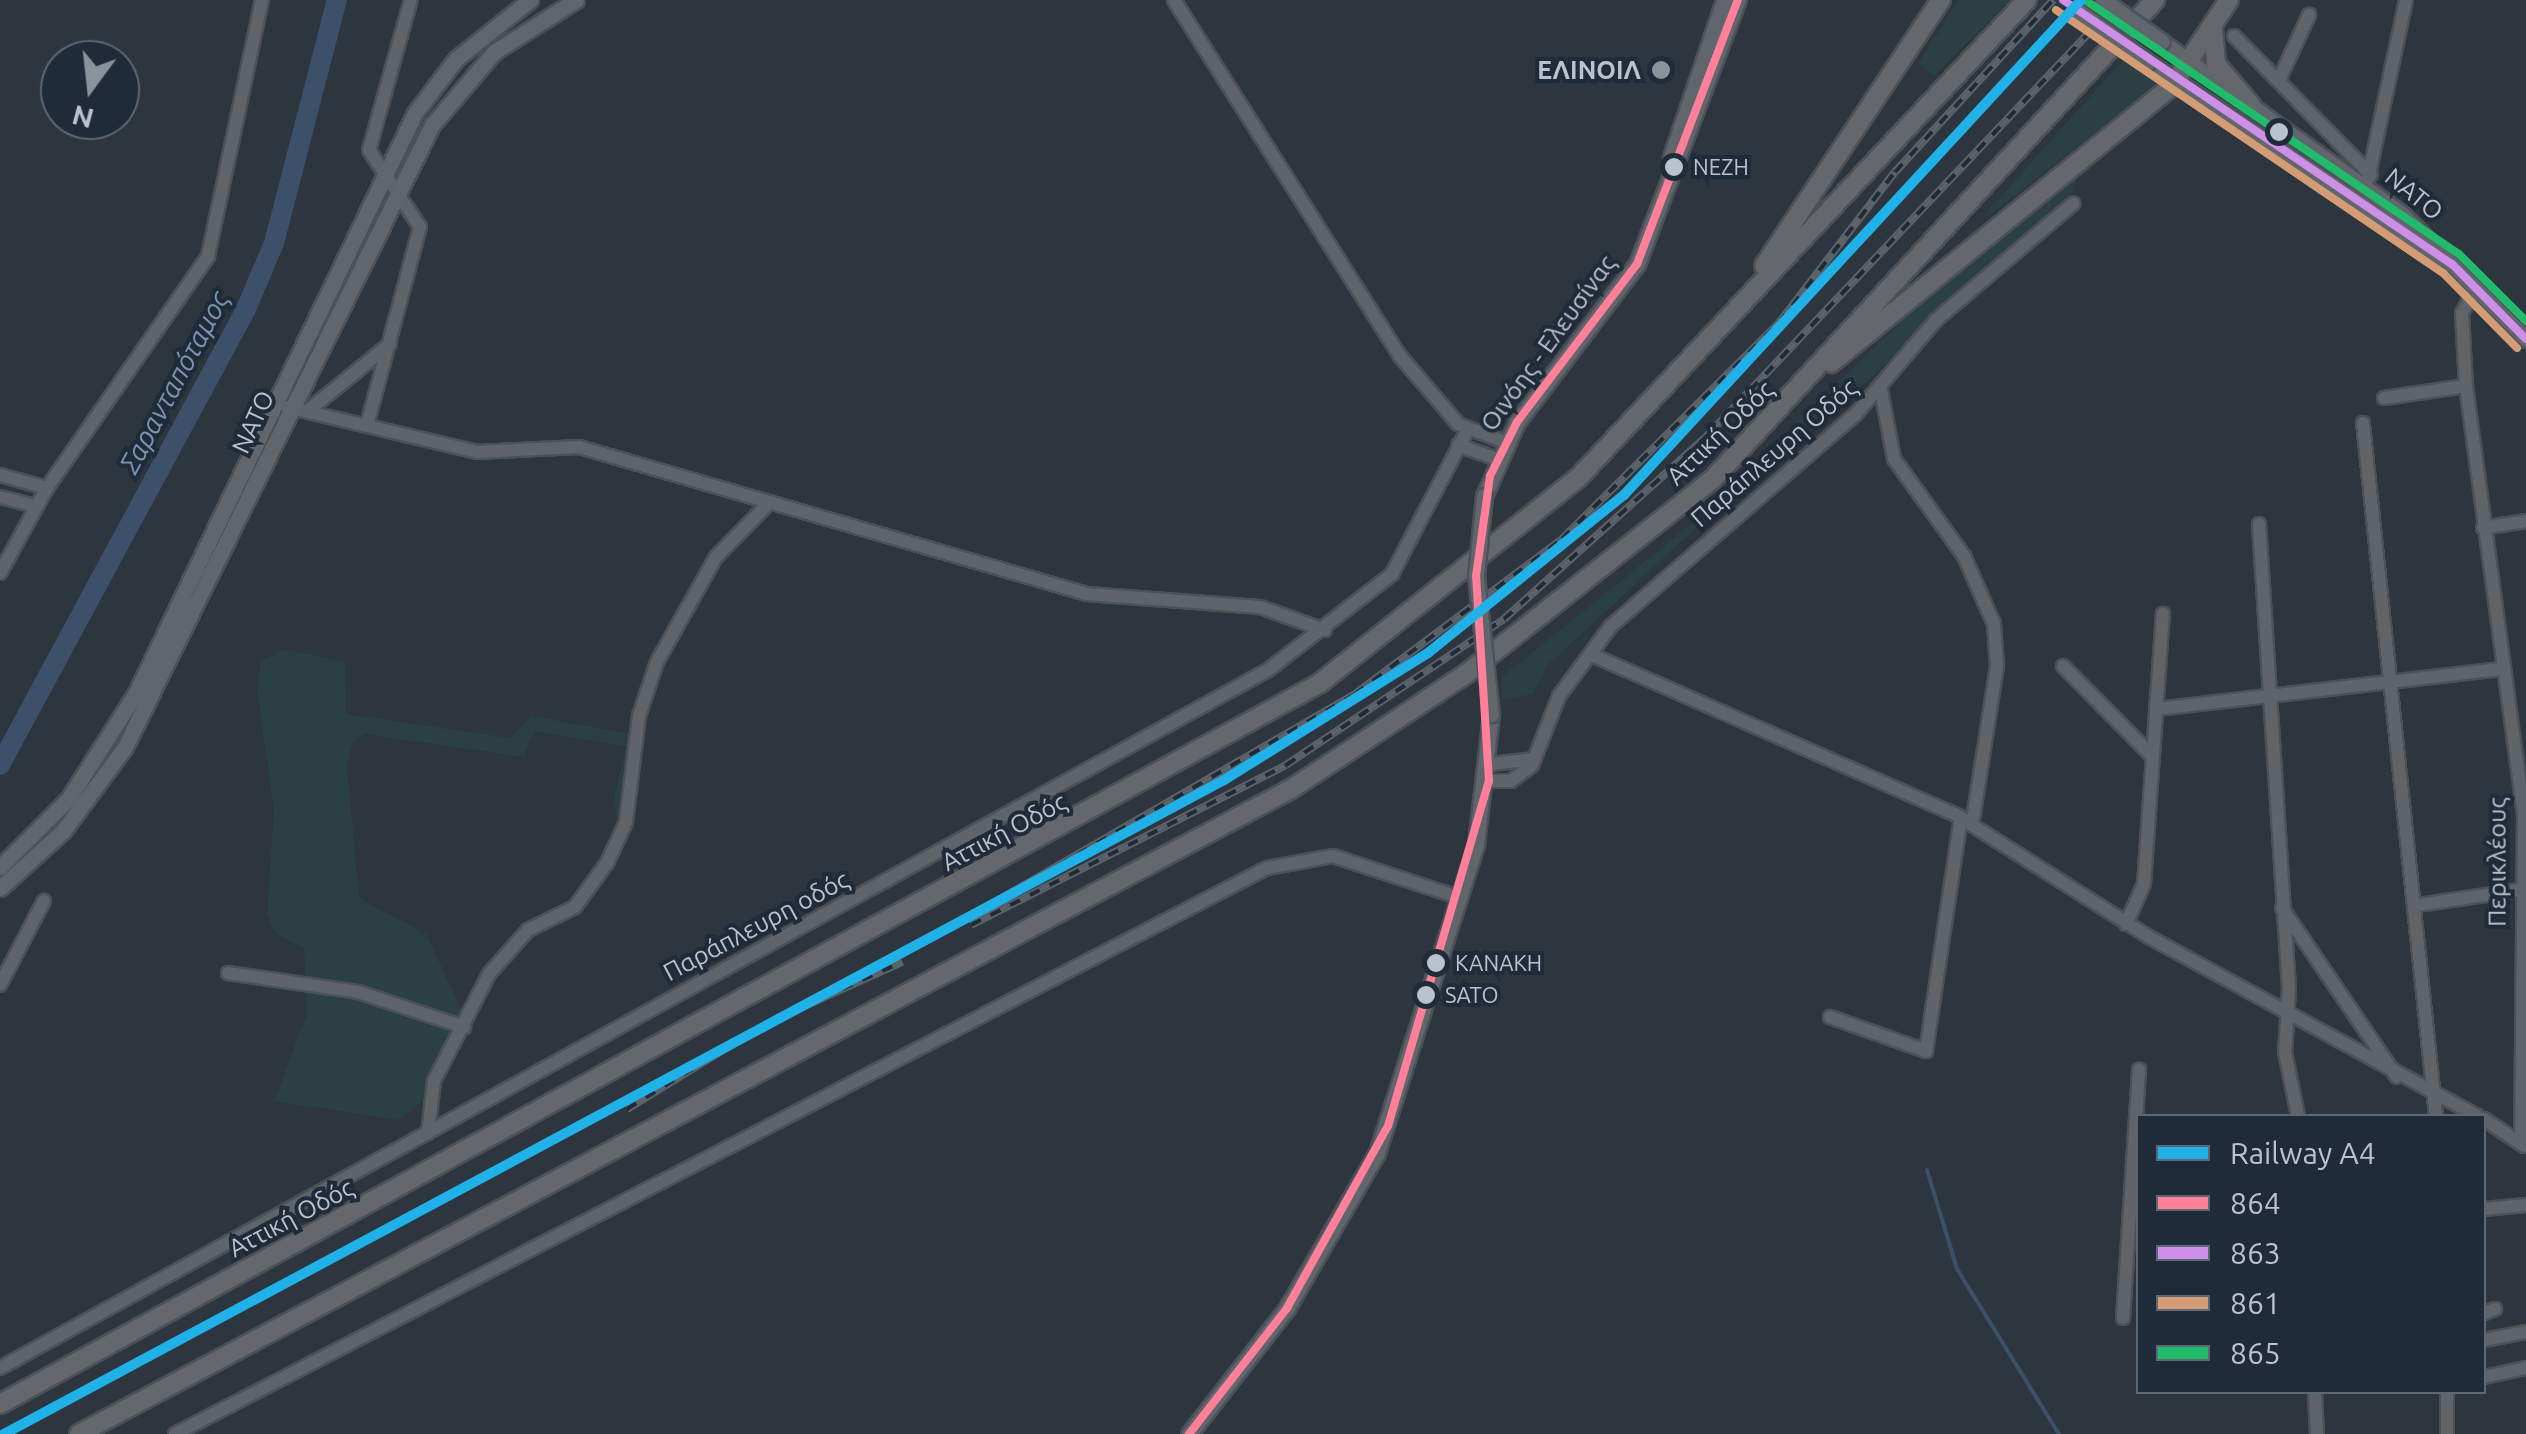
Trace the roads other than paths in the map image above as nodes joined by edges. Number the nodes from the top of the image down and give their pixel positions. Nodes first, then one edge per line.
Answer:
1 (262, 0) edge
2 (411, 0) edge
3 (530, 0) edge
4 (576, 0) edge
5 (1174, 0) edge
6 (1724, 0) edge
7 (1738, 0) edge
8 (1940, 0) edge
9 (2026, 0) edge
10 (2064, 0) edge
11 (2103, 0) edge
12 (2154, 0) edge
13 (2229, 0) edge
14 (2406, 0) edge
15 (2309, 15) dead end
16 (2214, 25) junction
17 (2234, 36) dead end
18 (2190, 62) junction
19 (2278, 80) junction
20 (2176, 82) junction
21 (2251, 105) junction
22 (1670, 166) junction
23 (384, 175) junction
24 (2367, 180) junction
25 (400, 190) junction
26 (2074, 204) dead end
27 (2452, 264) junction
28 (2476, 288) junction
29 (2526, 338) edge
30 (390, 344) junction
31 (1694, 358) junction
32 (1821, 368) junction
33 (2466, 386) junction
34 (1880, 390) junction
35 (2384, 398) dead end
36 (288, 406) junction
37 (309, 410) junction
38 (2362, 423) dead end
39 (367, 426) junction
40 (1468, 429) junction
41 (1505, 442) junction
42 (1458, 445) junction
43 (1496, 459) junction
44 (0, 475) edge
45 (48, 488) junction
46 (0, 497) edge
47 (769, 503) junction
48 (36, 506) junction
49 (2526, 520) edge
50 (2259, 524) dead end
51 (2484, 528) junction
52 (0, 573) edge
53 (2163, 614) dead end
54 (1325, 630) junction
55 (1592, 654) junction
56 (2063, 666) dead end
57 (2504, 669) junction
58 (2391, 680) junction
59 (2267, 699) junction
60 (2156, 710) junction
61 (2520, 738) edge
62 (2152, 756) junction
63 (1537, 758) junction
64 (1491, 764) junction
65 (1489, 782) junction
66 (2525, 815) edge
67 (1967, 821) junction
68 (0, 867) edge
69 (5, 885) edge
70 (2518, 890) junction
71 (1461, 898) junction
72 (44, 901) dead end
73 (2418, 905) junction
74 (2281, 907) junction
75 (2126, 924) junction
76 (2523, 966) edge
77 (228, 973) dead end
78 (0, 984) edge
79 (2287, 1012) junction
80 (1830, 1018) dead end
81 (464, 1028) junction
82 (2140, 1070) dead end
83 (2398, 1079) junction
84 (2437, 1101) junction
85 (2138, 1114) edge
86 (2298, 1114) edge
87 (2436, 1114) edge
88 (2471, 1114) edge
89 (2486, 1120) edge
90 (428, 1133) junction
91 (2524, 1138) edge
92 (2136, 1181) edge
93 (2526, 1205) edge
94 (2486, 1209) edge
95 (2134, 1237) edge
96 (2124, 1291) junction
97 (2136, 1294) edge
98 (2123, 1318) dead end
99 (2526, 1332) edge
100 (2486, 1340) edge
101 (0, 1368) edge
102 (2526, 1368) edge
103 (2486, 1376) edge
104 (2315, 1394) edge
105 (2447, 1394) edge
106 (0, 1404) edge
107 (78, 1434) edge
108 (174, 1434) edge
109 (1189, 1434) edge
110 (2317, 1434) edge
111 (2446, 1434) edge

1 - 45 street
2 - 23 street
3 - 23 main road, ΝΑΤΟ
4 - 25 main road, ΝΑΤΟ
5 - 40 street
6 - 22 main road, Οινόης - Ελευσίνας
7 - 22 main road, Οινόης - Ελευσίνας
8 - 31 highway
9 - 31 highway, Αττική Οδός
10 - 20 main road, ΝΑΤΟ, bridge
11 - 18 main road, ΝΑΤΟ, bridge
12 - 32 highway, Αττική Οδός
13 - 16 highway
14 - 24 street
15 - 19 street
16 - 18 highway
16 - 21 highway
17 - 19 street
18 - 20 highway
18 - 21 main road, ΝΑΤΟ
19 - 24 street
20 - 27 main road, ΝΑΤΟ
20 - 32 highway
21 - 24 main road, ΝΑΤΟ
22 - 41 main road, Οινόης - Ελευσίνας
23 - 25 street
23 - 68 main road, ΝΑΤΟ
24 - 27 main road, ΝΑΤΟ
25 - 30 street
25 - 36 main road, ΝΑΤΟ
26 - 34 street, Παράπλευρη Οδός
27 - 28 main road
28 - 29 main road
28 - 33 street, Περικλέους
30 - 37 street
30 - 39 street
31 - 106 highway, Αττική Οδός
32 - 107 highway, Αττική Οδός
33 - 35 street
33 - 51 street, Περικλέους
34 - 55 street, Παράπλευρη Οδός
34 - 67 street
36 - 37 street
36 - 69 main road, ΝΑΤΟ
37 - 39 street
38 - 58 street
39 - 47 street
40 - 41 street
40 - 42 street, Παράπλευρη οδός
41 - 43 main road, Οινόης - Ελευσίνας
42 - 43 street
42 - 54 street, Παράπλευρη οδός
43 - 64 main road, Οινόης - Ελευσίνας, bridge
44 - 45 street
45 - 48 street
46 - 48 street
47 - 54 street
47 - 81 street
48 - 52 street
49 - 51 street
50 - 59 street
51 - 57 street, Περικλέους
53 - 60 street
54 - 90 street, Παράπλευρη οδός
55 - 63 street
55 - 67 street
56 - 62 street
57 - 58 street
57 - 61 street, Περικλέους
58 - 59 street
58 - 73 street
59 - 60 street
59 - 74 street
60 - 62 street
61 - 66 street, Περικλέους
62 - 75 street
63 - 64 street
63 - 65 street
64 - 65 main road, Οινόης - Ελευσίνας
65 - 71 main road, Οινόης - Ελευσίνας
66 - 70 street, Περικλέους
67 - 75 street
67 - 80 street
70 - 73 street
70 - 76 street, Περικλέους
71 - 108 street
71 - 109 main road, Οινόης - Ελευσίνας
72 - 78 street
73 - 84 street
74 - 79 street
74 - 83 street
75 - 79 street
76 - 91 street, Περικλέους
77 - 81 street
79 - 83 street
79 - 86 street
81 - 90 street
82 - 85 street
83 - 84 street
84 - 87 street
84 - 88 street
89 - 91 street
90 - 101 street, Παράπλευρη οδός
92 - 95 street
93 - 94 street
95 - 96 street
96 - 97 street
96 - 98 street
99 - 100 street
102 - 103 street
104 - 110 street
105 - 111 street

